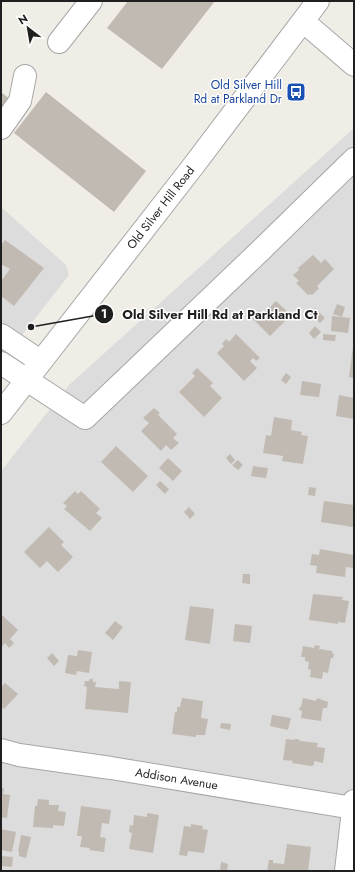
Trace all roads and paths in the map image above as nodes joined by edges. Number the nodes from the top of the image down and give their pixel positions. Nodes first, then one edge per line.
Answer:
1 (91, 1) edge
2 (318, 1) edge
3 (304, 22) junction
4 (60, 42) dead end
5 (354, 65) edge
6 (25, 76) dead end
7 (1, 128) edge
8 (354, 159) edge
9 (1, 335) edge
10 (40, 361) junction
11 (1, 363) edge
12 (26, 380) junction
13 (1, 413) edge
14 (1, 750) edge
15 (354, 804) edge
16 (346, 871) edge

1 - 4 street
2 - 3 street, Old Silver Hill Road
3 - 5 street
3 - 10 street, Old Silver Hill Road
6 - 7 street
8 - 12 street
9 - 10 street
10 - 12 street, Old Silver Hill Road
11 - 12 street
12 - 13 street, Old Silver Hill Road
14 - 15 street, Addison Avenue
15 - 16 street

